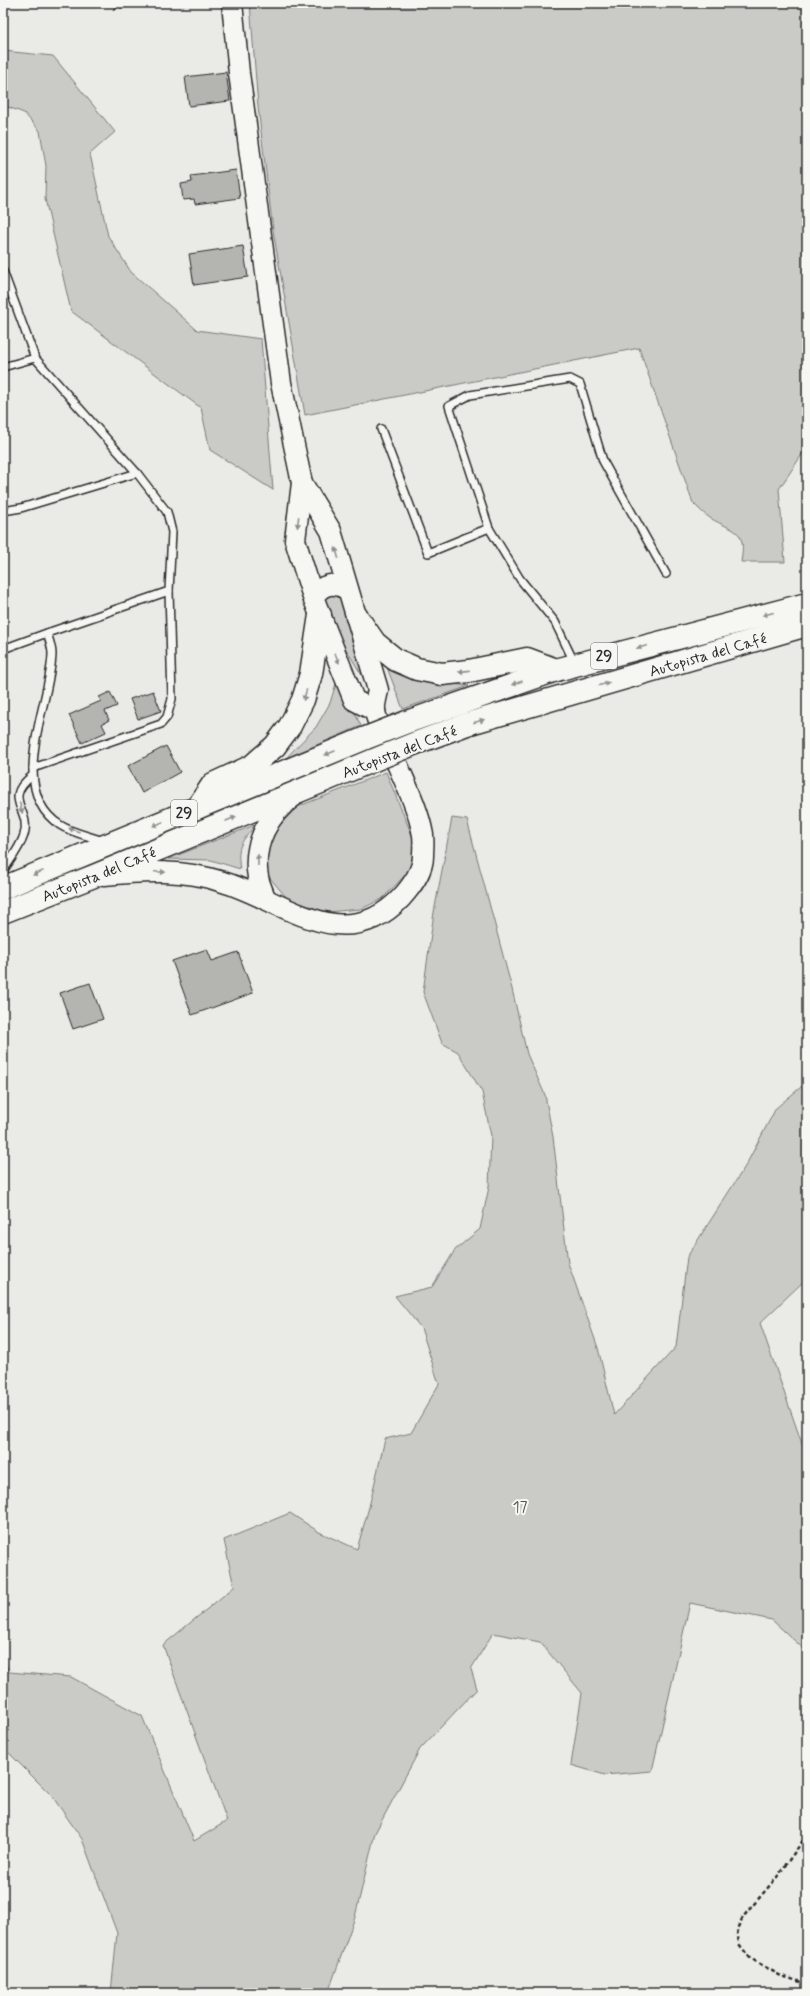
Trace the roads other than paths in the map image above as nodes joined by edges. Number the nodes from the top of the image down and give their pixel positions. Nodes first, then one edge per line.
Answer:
1 (232, 3) edge
2 (3, 271) edge
3 (35, 358) junction
4 (3, 367) edge
5 (381, 429) dead end
6 (137, 473) junction
7 (302, 483) junction
8 (20, 508) junction
9 (3, 511) edge
10 (3, 515) edge
11 (489, 528) junction
12 (666, 574) dead end
13 (169, 590) junction
14 (348, 590) junction
15 (807, 604) edge
16 (316, 606) junction
17 (357, 618) junction
18 (807, 625) edge
19 (47, 633) junction
20 (3, 649) edge
21 (565, 667) junction
22 (375, 711) junction
23 (33, 772) junction
24 (305, 788) junction
25 (197, 808) junction
26 (111, 844) junction
27 (3, 871) edge
28 (94, 876) junction
29 (3, 888) edge
30 (265, 898) junction
31 (3, 912) edge

1 - 7 street
2 - 3 lane
3 - 4 lane
3 - 6 lane
5 - 11 lane
6 - 8 lane
6 - 13 lane
14 -> 7 street
7 -> 16 street
8 - 9 lane
8 - 10 lane
11 - 12 lane
11 - 21 lane
13 - 19 lane
13 - 23 lane
14 - 16 street
14 - 17 street
15 -> 21 highway, Autopista del Café / 29
16 -> 22 street
16 -> 25 highway
21 -> 17 highway
17 - 22 street
24 -> 18 highway, Autopista del Café / 29, bridge
19 - 20 lane
19 - 23 lane
21 -> 25 highway, Autopista del Café / 29, bridge
22 - 30 street
26 -> 23 lane
23 -> 27 lane
28 -> 24 highway, Autopista del Café / 29
30 -> 24 street
25 -> 26 highway, Autopista del Café / 29
26 -> 29 highway, Autopista del Café / 29
28 -> 30 street
28 - 31 highway, Autopista del Café / 29

